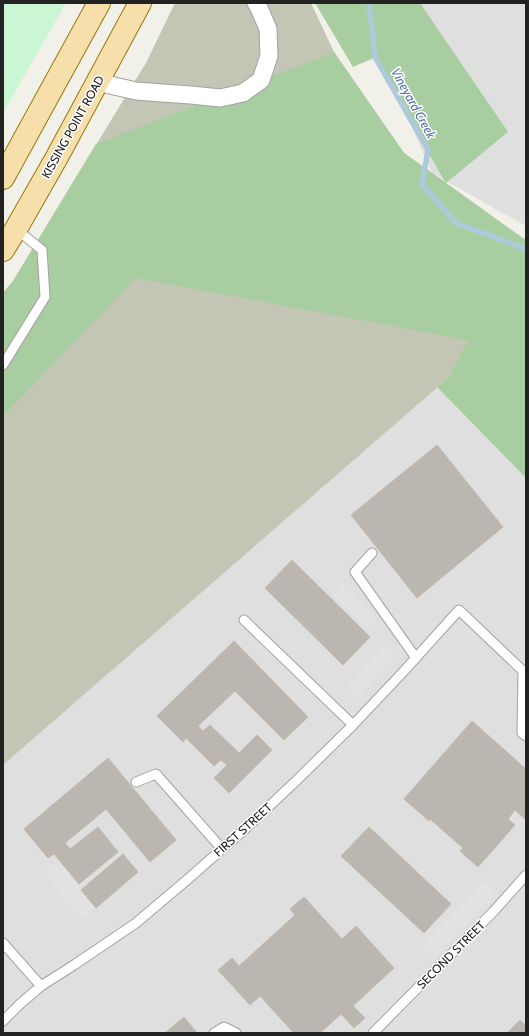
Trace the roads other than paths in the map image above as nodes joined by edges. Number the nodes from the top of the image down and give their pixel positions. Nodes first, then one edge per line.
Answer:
1 (99, 3) edge
2 (140, 3) edge
3 (256, 3) edge
4 (97, 82) junction
5 (3, 178) edge
6 (16, 229) junction
7 (3, 250) edge
8 (3, 365) edge
9 (372, 553) dead end
10 (244, 620) dead end
11 (416, 658) junction
12 (353, 725) junction
13 (526, 736) edge
14 (136, 782) dead end
15 (222, 850) junction
16 (526, 875) edge
17 (3, 943) edge
18 (41, 986) junction
19 (3, 1021) edge
20 (214, 1033) edge
21 (236, 1033) edge
22 (372, 1033) edge

1 - 5 main road
2 - 4 main road, KISSING POINT ROAD
3 - 4 street
4 - 6 main road, KISSING POINT ROAD
6 - 7 main road, KISSING POINT ROAD
6 - 8 lane
9 - 11 lane
10 - 12 lane
11 - 12 lane, FIRST STREET
11 - 13 lane, FIRST STREET
12 - 15 lane, FIRST STREET
14 - 15 lane
15 - 18 lane, FIRST STREET
16 - 22 lane, SECOND STREET
17 - 18 lane
18 - 19 lane, FIRST STREET
20 - 21 lane

